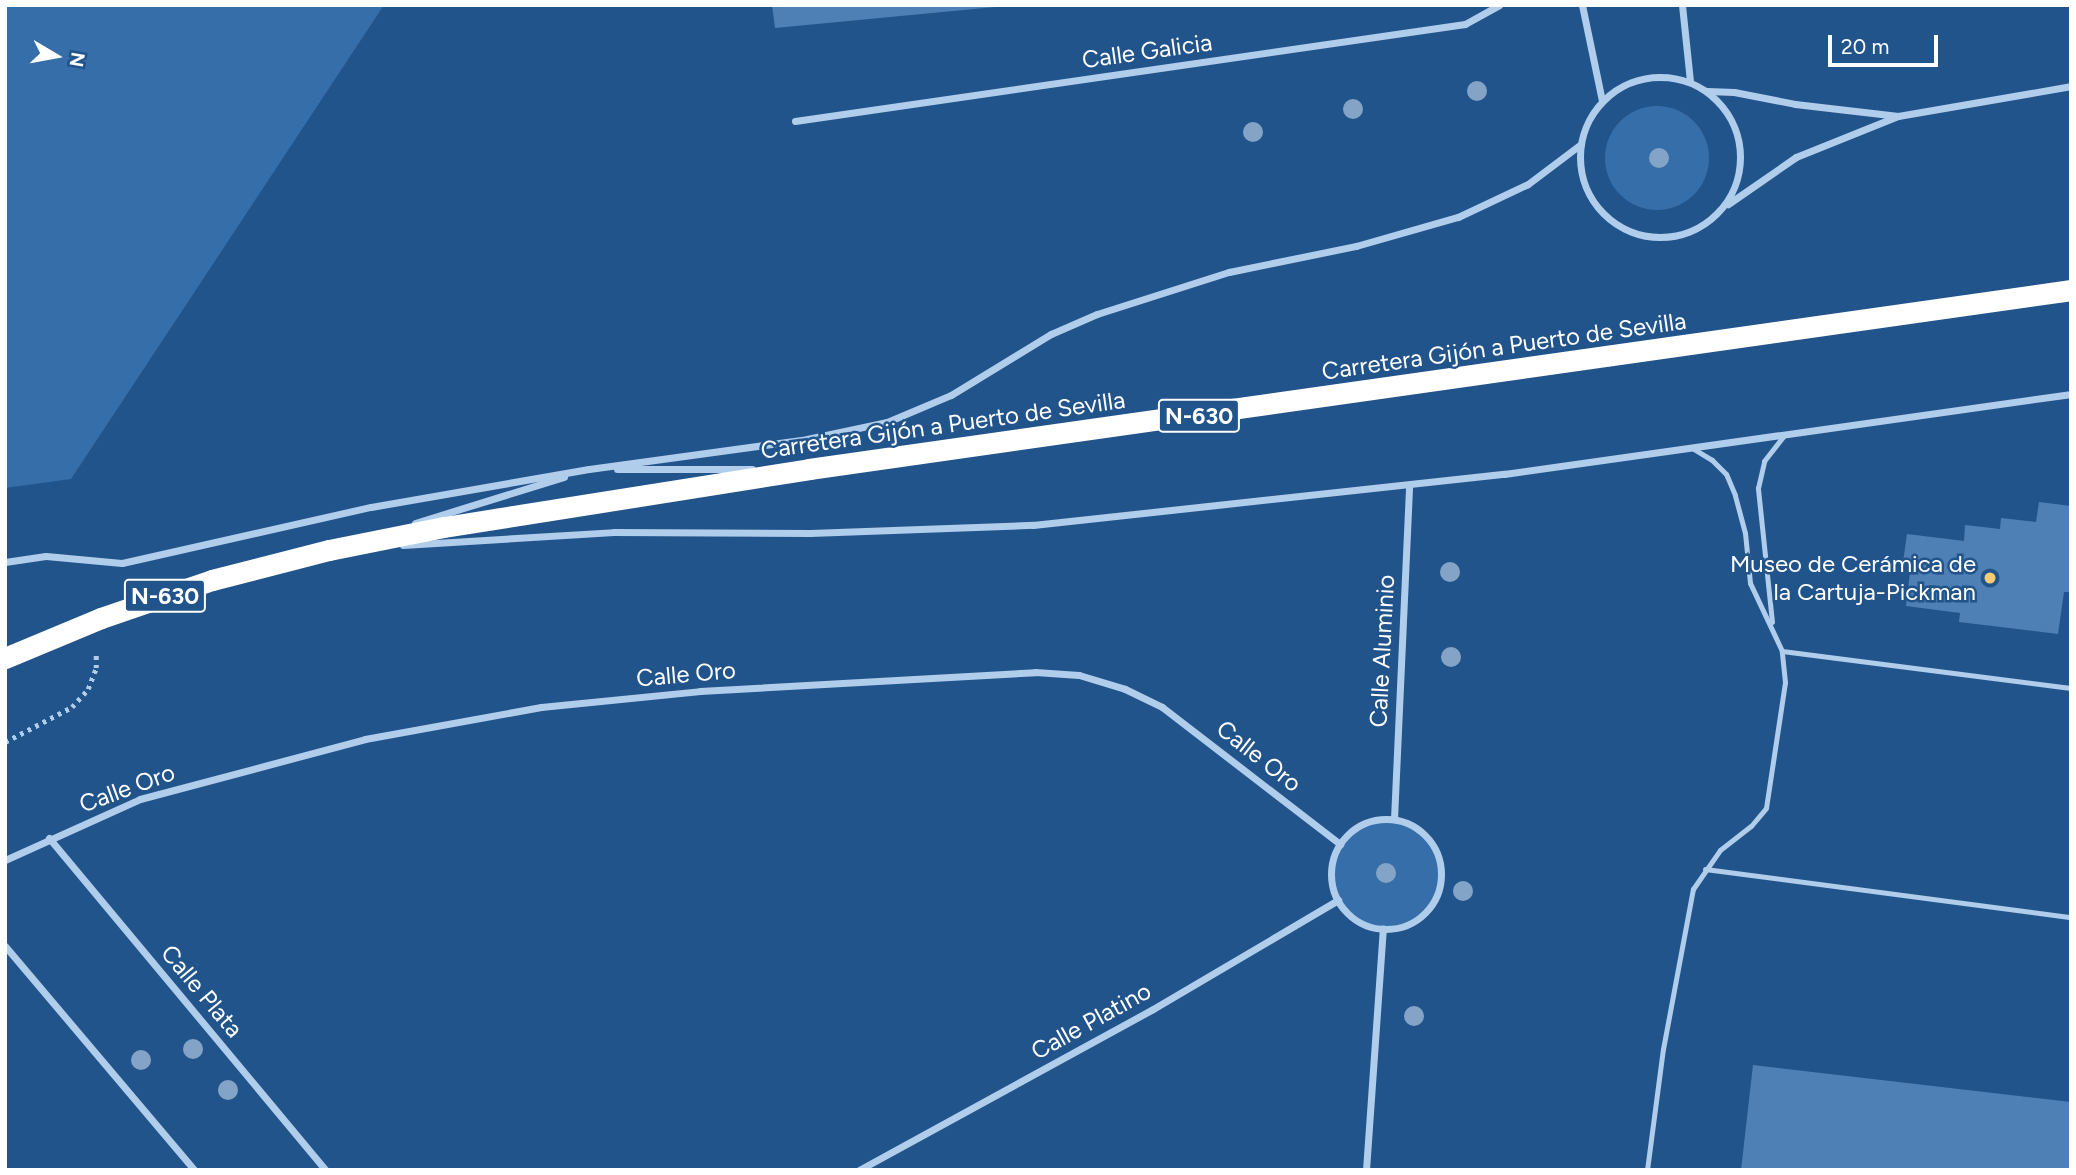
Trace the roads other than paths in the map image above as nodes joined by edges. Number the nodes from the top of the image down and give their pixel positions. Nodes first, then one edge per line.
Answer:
1 (1499, 5) edge
2 (1583, 5) edge
3 (1682, 5) edge
4 (1690, 82) junction
5 (2071, 86) edge
6 (1707, 92) junction
7 (1602, 101) junction
8 (1898, 116) junction
9 (795, 121) dead end
10 (1581, 144) junction
11 (1724, 206) junction
12 (2071, 290) edge
13 (2071, 394) edge
14 (1785, 434) junction
15 (1692, 447) junction
16 (589, 469) junction
17 (809, 469) junction
18 (1409, 485) junction
19 (329, 550) junction
20 (5, 562) edge
21 (1772, 625) junction
22 (1782, 651) junction
23 (5, 658) edge
24 (2071, 688) edge
25 (1394, 820) junction
26 (49, 838) junction
27 (1340, 844) junction
28 (5, 860) edge
29 (1705, 869) junction
30 (1338, 900) junction
31 (2071, 917) edge
32 (1383, 929) junction
33 (5, 946) edge
34 (194, 1170) edge
35 (326, 1170) edge
36 (859, 1170) edge
37 (1366, 1170) edge
38 (1647, 1170) edge

1 - 9 street, Calle Galicia
2 - 7 street
3 - 4 street
4 - 6 street
4 - 7 street
5 - 8 street
6 - 8 street
6 - 11 street
7 - 10 street
8 - 11 street
10 - 11 street
10 - 16 street
12 - 17 highway, Carretera Gijón a Puerto de Sevilla / N-630
13 - 14 street
14 - 15 street
14 - 21 lane
15 - 18 street
15 - 21 lane
16 - 17 street
16 - 19 street
16 - 20 street
17 - 19 highway, Carretera Gijón a Puerto de Sevilla / N-630
18 - 19 street
18 - 25 street, Calle Aluminio
19 - 23 highway, Carretera Gijón a Puerto de Sevilla / N-630
21 - 22 lane
22 - 24 lane
22 - 29 lane
25 - 27 street
25 - 32 street
26 - 27 street, Calle Oro
26 - 28 street, Calle Oro
26 - 35 street, Calle Plata
27 - 30 street
29 - 31 lane
29 - 38 lane
30 - 32 street
30 - 36 street, Calle Platino
32 - 37 street
33 - 34 street

